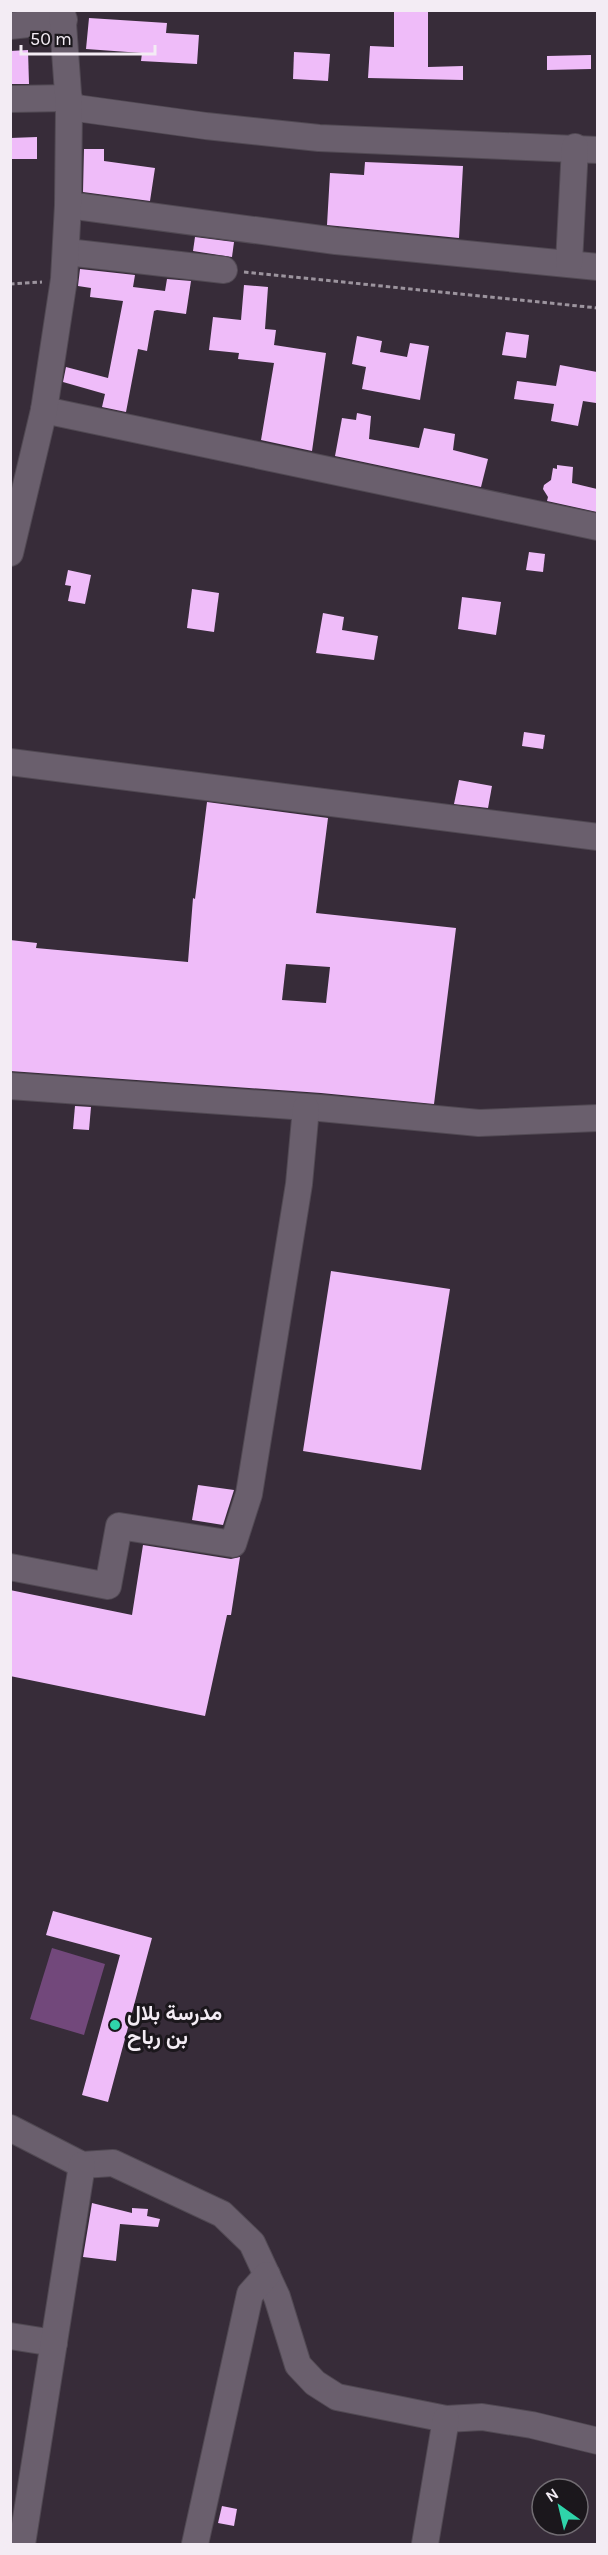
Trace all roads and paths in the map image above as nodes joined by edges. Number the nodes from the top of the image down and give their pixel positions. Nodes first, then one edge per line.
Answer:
1 (63, 15) edge
2 (10, 26) edge
3 (10, 99) edge
4 (69, 103) junction
5 (586, 149) edge
6 (68, 205) junction
7 (67, 252) junction
8 (569, 263) junction
9 (597, 267) edge
10 (224, 270) joint
11 (64, 279) junction
12 (10, 284) edge
13 (597, 308) edge
14 (44, 410) junction
15 (597, 527) edge
16 (10, 553) edge
17 (10, 762) edge
18 (597, 837) edge
19 (10, 1086) edge
20 (306, 1108) junction
21 (597, 1118) edge
22 (10, 1566) edge
23 (10, 2128) edge
24 (82, 2165) junction
25 (267, 2275) junction
26 (10, 2336) edge
27 (54, 2343) junction
28 (446, 2419) junction
29 (597, 2441) edge
30 (22, 2544) edge
31 (195, 2544) edge
32 (425, 2544) edge

1 - 2 street
1 - 4 street
3 - 4 street
4 - 5 street
4 - 6 street
5 - 8 street
6 - 7 street
6 - 8 street
7 - 10 street
7 - 11 street
8 - 9 street
10 - 13 path
11 - 12 path
11 - 14 street
14 - 15 street
14 - 16 street
17 - 18 street
19 - 20 street
20 - 21 street
20 - 22 street
23 - 24 street
24 - 25 street
24 - 27 street
25 - 28 street
25 - 31 street
26 - 27 street
27 - 30 street
28 - 29 street
28 - 32 street

